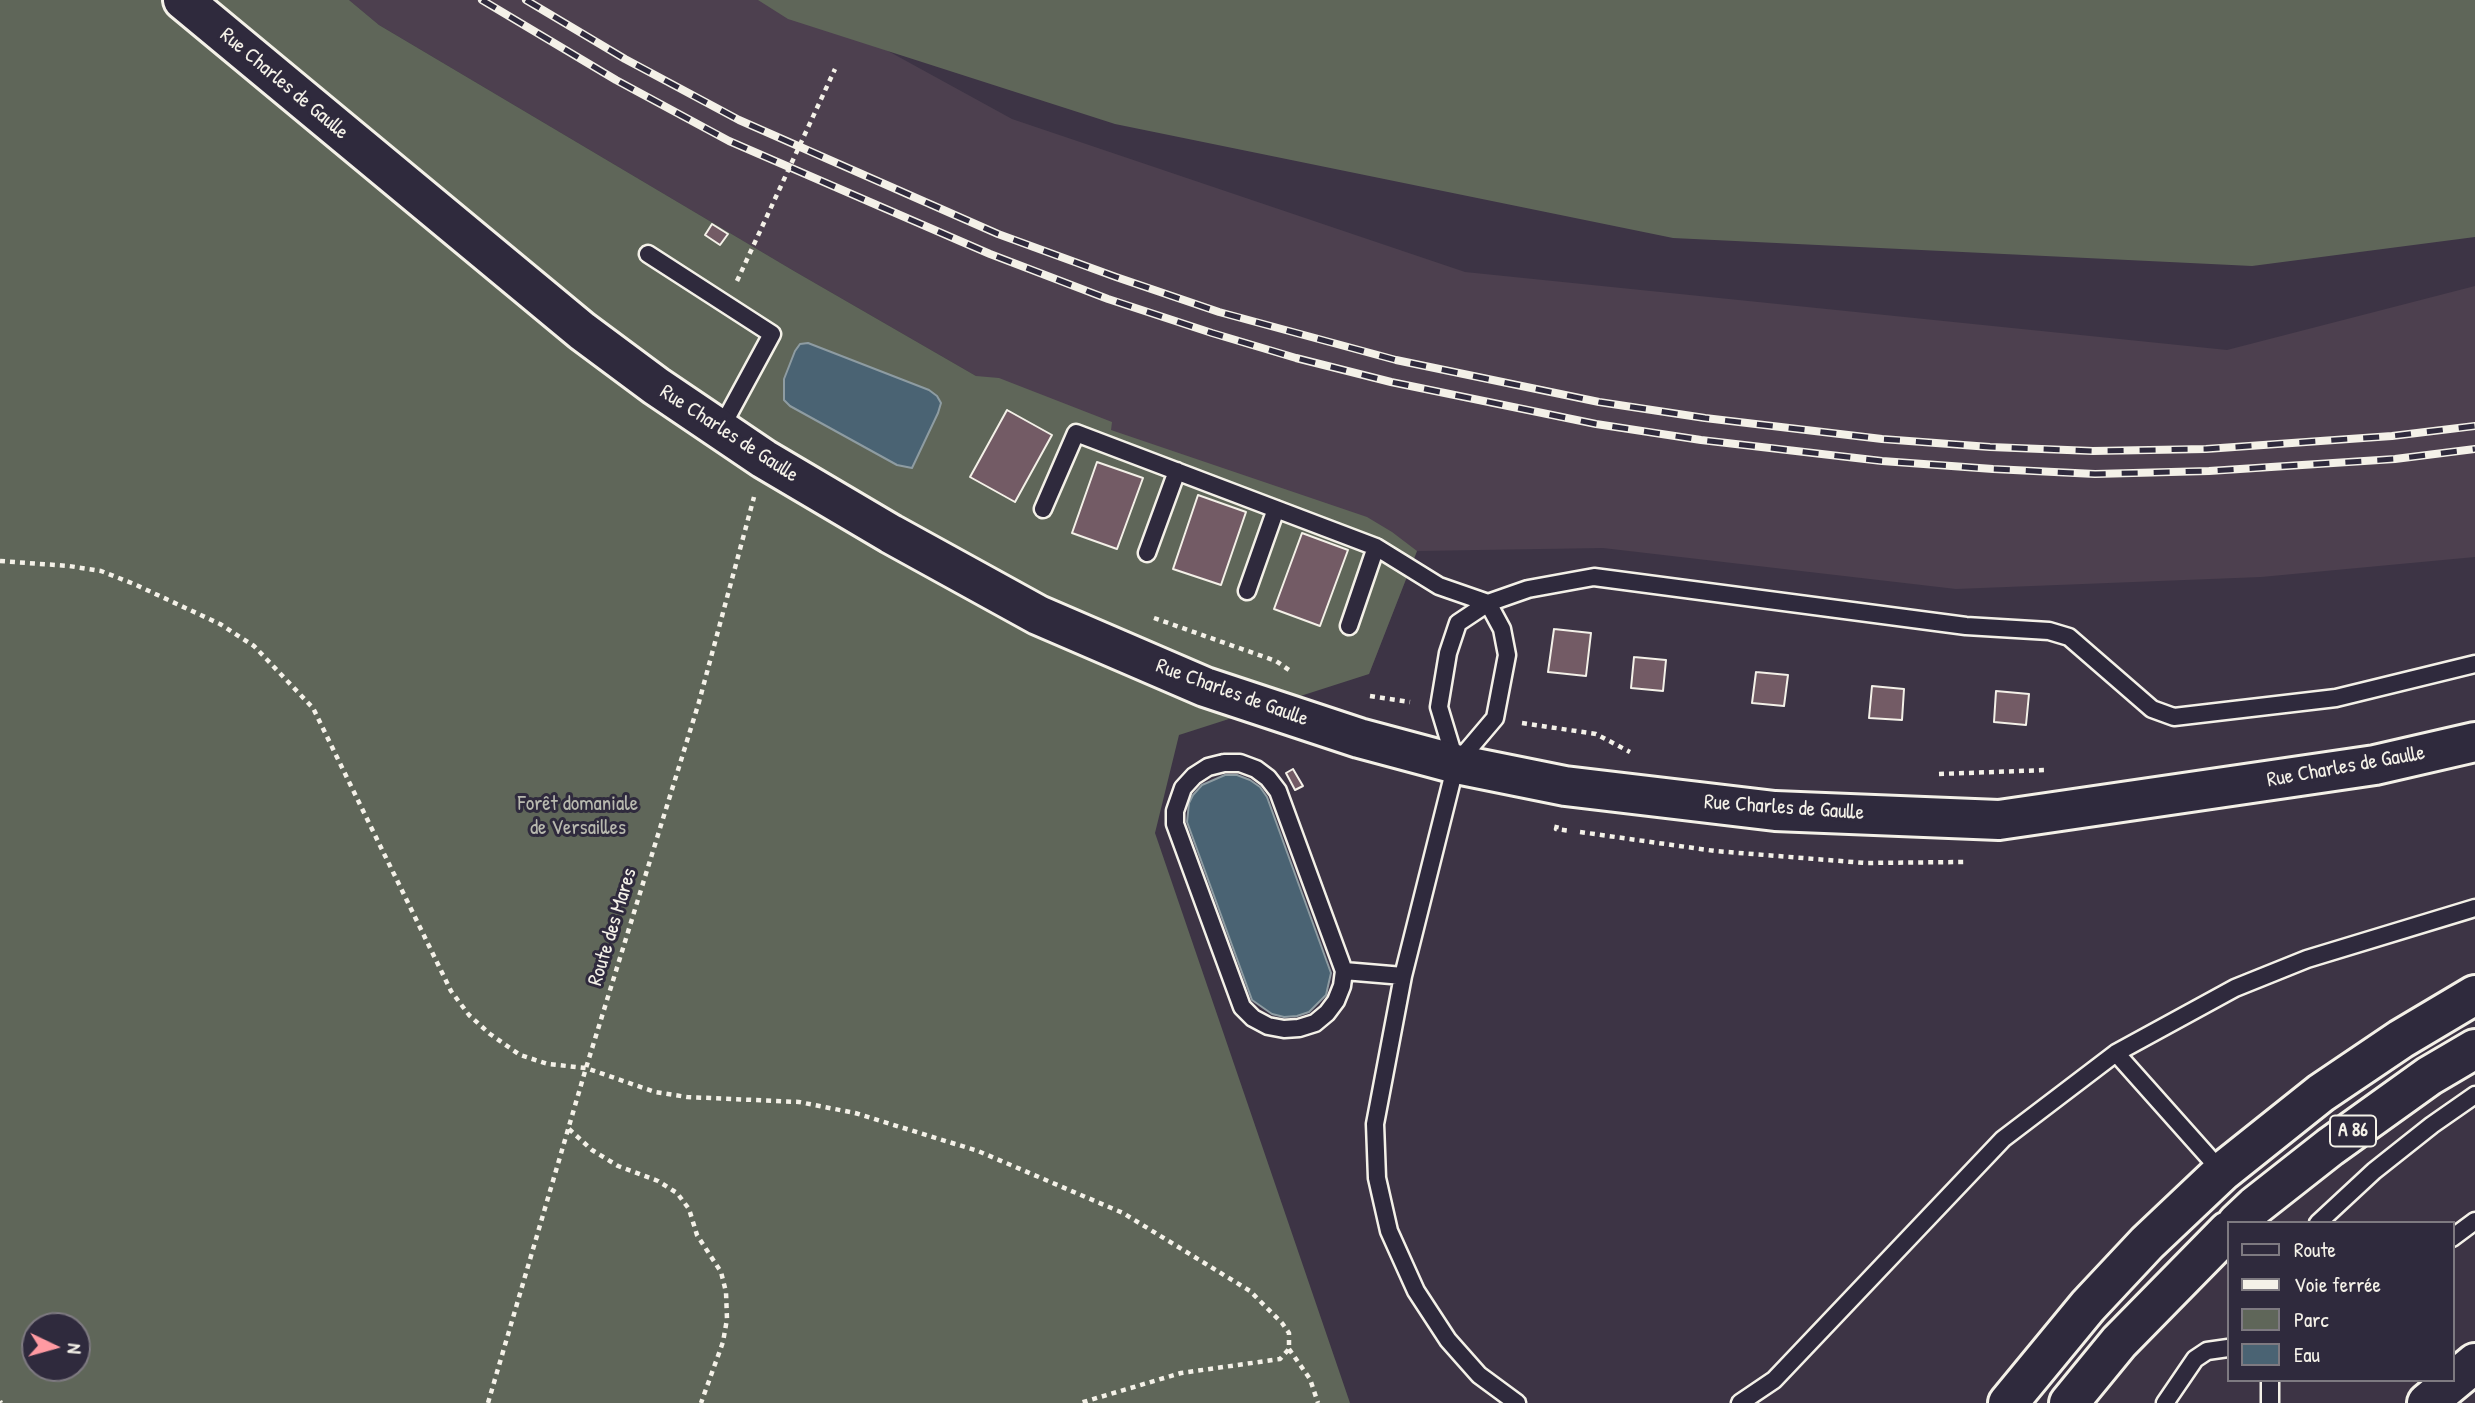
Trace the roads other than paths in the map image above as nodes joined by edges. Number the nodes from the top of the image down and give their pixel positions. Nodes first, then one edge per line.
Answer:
1 (183, 0) edge
2 (648, 254) dead end
3 (720, 430) junction
4 (1177, 471) junction
5 (1043, 509) dead end
6 (1276, 509) junction
7 (1376, 547) junction
8 (1147, 553) dead end
9 (1247, 592) dead end
10 (1488, 603) junction
11 (1349, 626) dead end
12 (2475, 664) edge
13 (2475, 743) edge
14 (1456, 764) junction
15 (2475, 908) edge
16 (1344, 971) junction
17 (1403, 976) junction
18 (2475, 995) edge
19 (2475, 1049) edge
20 (2116, 1053) junction
21 (2475, 1095) edge
22 (2222, 1172) junction
23 (2239, 1221) edge
24 (2320, 1221) edge
25 (2475, 1221) edge
26 (2226, 1233) edge
27 (2454, 1237) edge
28 (2226, 1348) edge
29 (2475, 1363) edge
30 (2454, 1380) edge
31 (2270, 1382) edge
32 (2452, 1382) edge
33 (1517, 1403) edge
34 (1740, 1403) edge
35 (2008, 1403) edge
36 (2069, 1403) edge
37 (2165, 1403) edge
38 (2270, 1403) edge
39 (2427, 1403) edge

1 - 3 main road, Rue Charles de Gaulle
2 - 3 lane
3 - 14 main road, Rue Charles de Gaulle
4 - 5 lane
4 - 6 lane
4 - 8 lane
6 - 7 lane
6 - 9 lane
7 - 10 lane
7 - 11 lane
10 - 12 lane
10 - 14 lane
10 - 14 lane
13 - 14 main road, Rue Charles de Gaulle
14 - 17 lane
15 - 20 lane
16 - 16 lane
16 - 17 lane
17 - 33 lane
18 - 22 main road
19 - 23 main road, A 86
20 - 22 lane
20 - 34 lane
21 - 24 lane
22 - 35 main road
25 - 27 lane
26 - 36 main road
28 - 37 lane
29 - 30 main road
31 - 38 lane
32 - 39 main road

